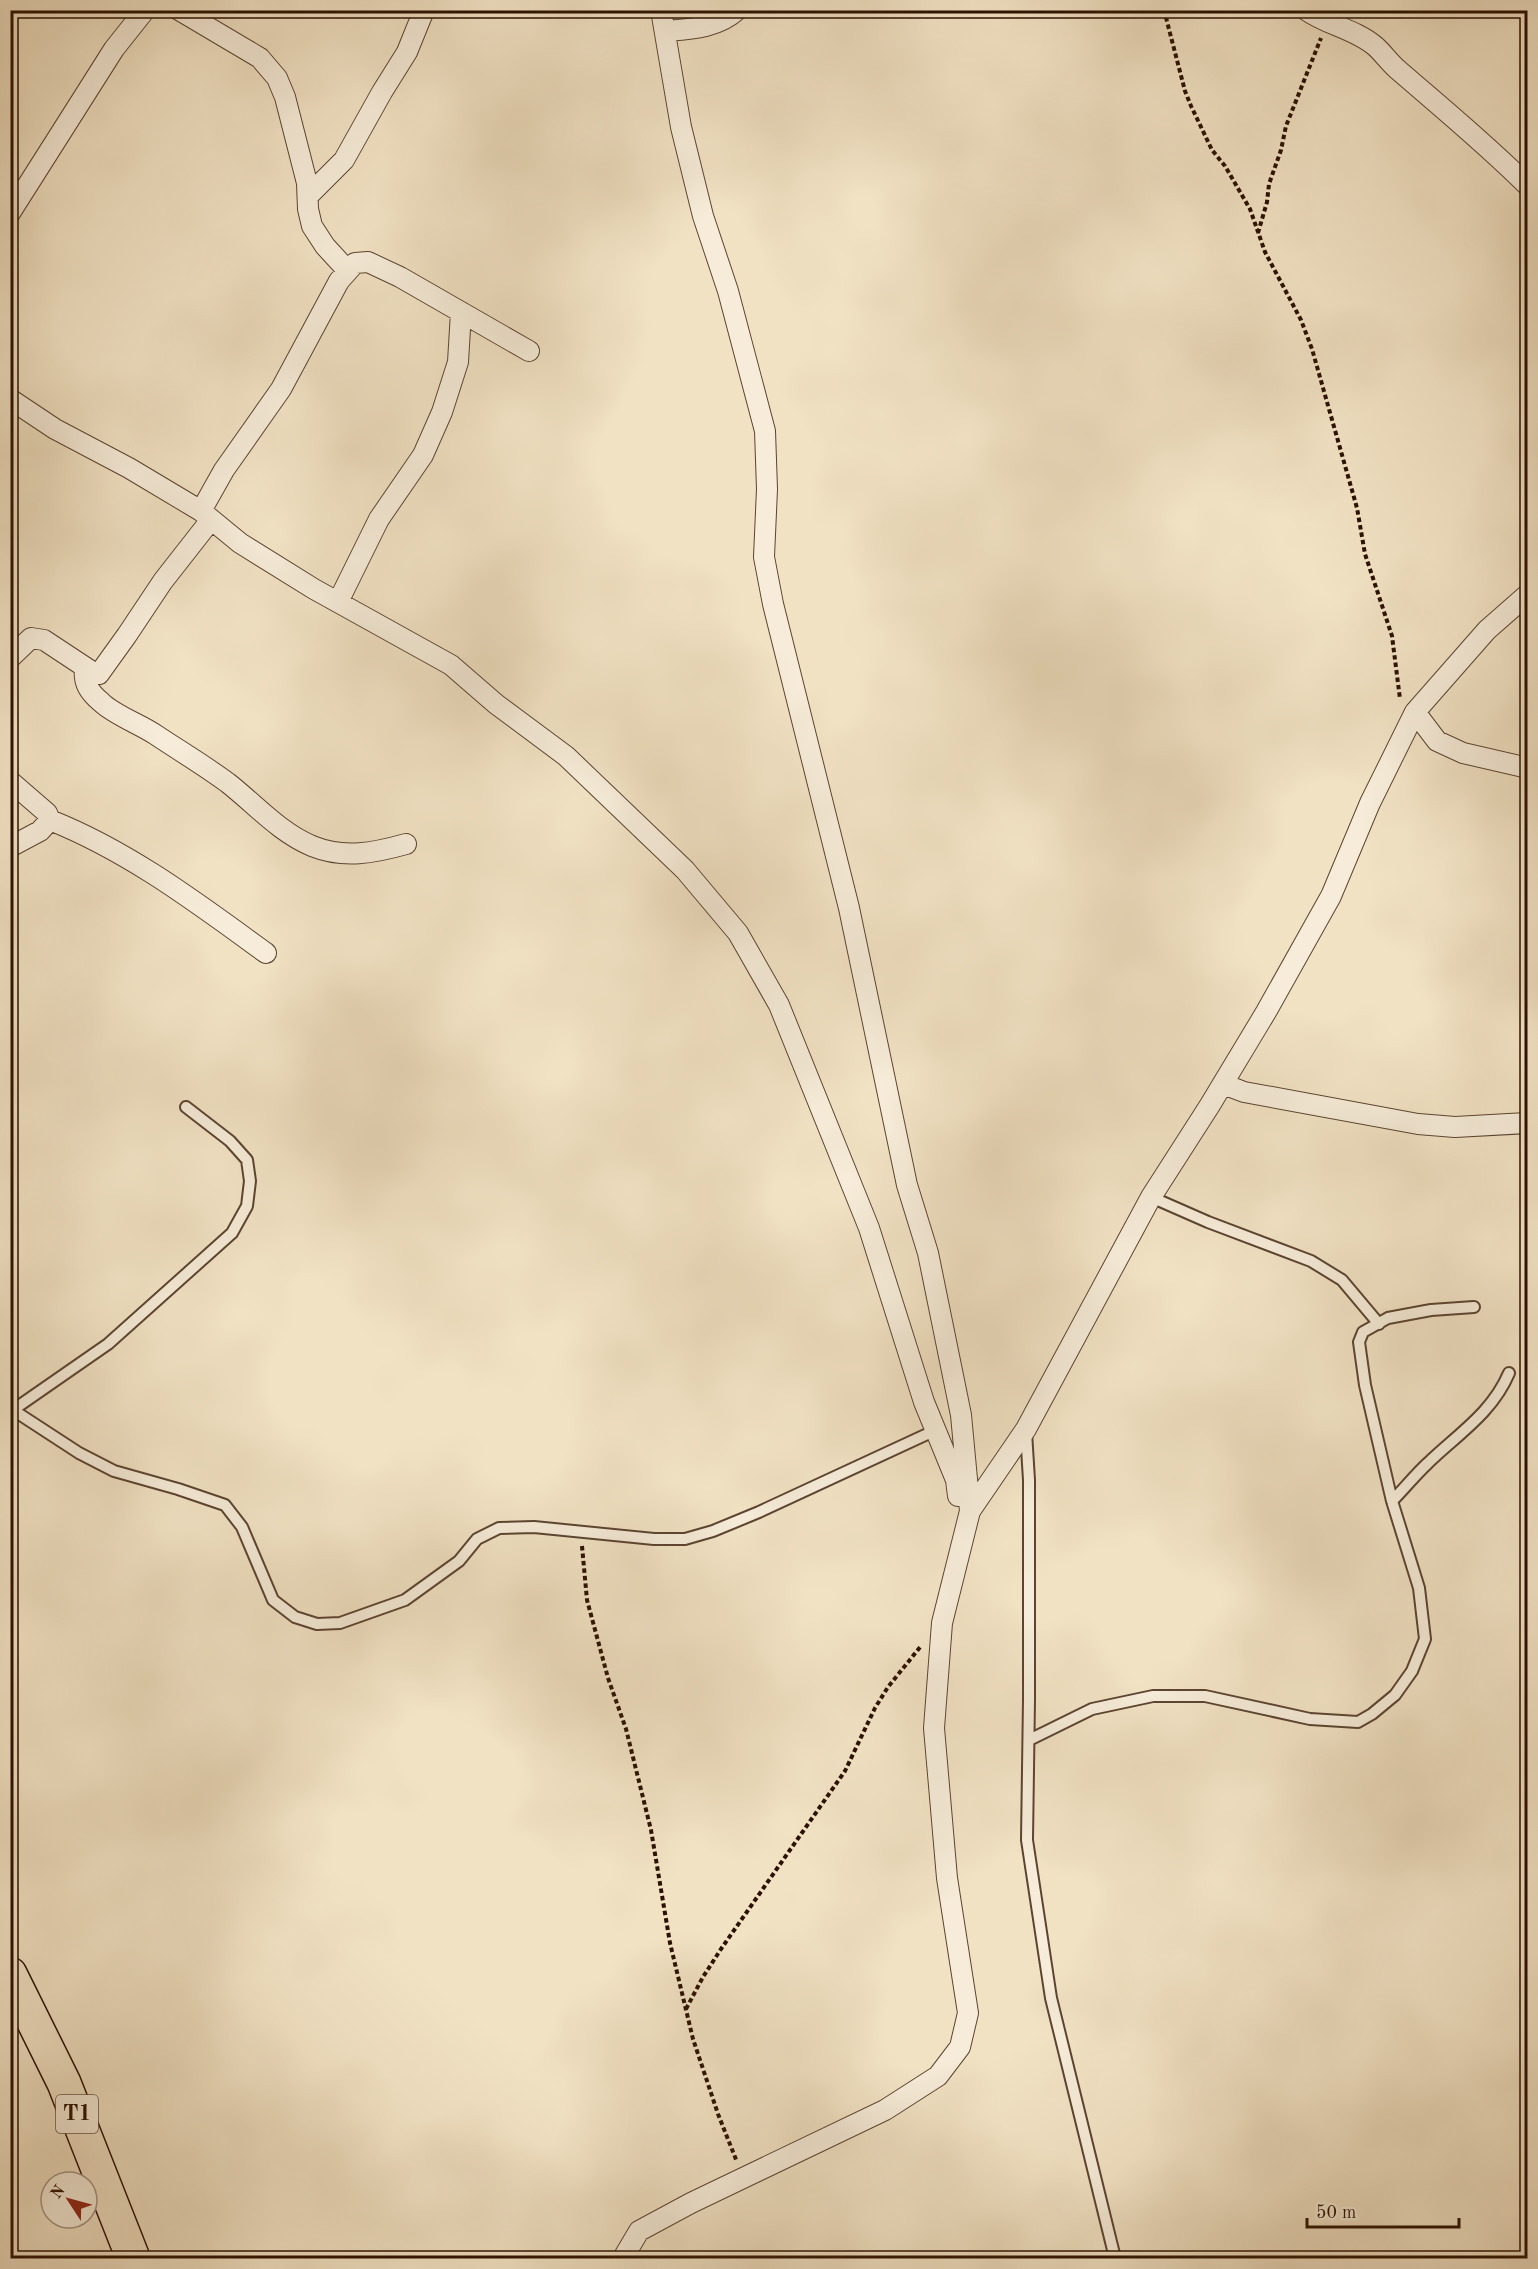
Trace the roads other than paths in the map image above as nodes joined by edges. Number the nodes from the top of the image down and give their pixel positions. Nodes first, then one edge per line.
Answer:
1 (145, 10) edge
2 (179, 10) edge
3 (424, 10) edge
4 (661, 10) edge
5 (737, 10) edge
6 (1306, 10) edge
7 (665, 31) junction
8 (1527, 186) edge
9 (308, 196) junction
10 (10, 213) edge
11 (347, 270) junction
12 (461, 312) junction
13 (529, 351) dead end
14 (10, 399) edge
15 (205, 516) junction
16 (1527, 594) edge
17 (338, 602) junction
18 (10, 658) edge
19 (85, 667) junction
20 (1412, 719) junction
21 (1527, 768) edge
22 (10, 781) edge
23 (50, 820) junction
24 (406, 844) dead end
25 (10, 847) edge
26 (266, 953) dead end
27 (1223, 1084) junction
28 (186, 1107) dead end
29 (1527, 1123) edge
30 (1151, 1197) junction
31 (1474, 1307) dead end
32 (1379, 1324) junction
33 (1509, 1373) dead end
34 (12, 1411) edge
35 (1026, 1429) junction
36 (936, 1430) junction
37 (1392, 1501) junction
38 (970, 1511) junction
39 (964, 1537) junction
40 (1029, 1740) junction
41 (10, 1974) edge
42 (133, 2259) edge
43 (623, 2259) edge
44 (1115, 2259) edge

1 - 10 street
2 - 9 street
3 - 9 street
4 - 7 street
5 - 7 street
6 - 8 street
7 - 38 street
9 - 11 street
11 - 12 street
11 - 15 street
12 - 13 street
12 - 17 street
14 - 15 street
15 - 17 street
15 - 19 street
16 - 20 street
17 - 36 street
18 - 19 street
19 - 24 street
20 - 21 street
20 - 27 street
22 - 23 street
23 - 25 street
23 - 26 street
27 - 29 street
27 - 30 street
28 - 34 lane
30 - 32 lane
30 - 35 street
31 - 32 lane
32 - 37 lane
33 - 37 lane
34 - 36 lane
35 - 38 street
35 - 40 lane
36 - 39 street
37 - 40 lane
38 - 39 street
39 - 43 street
40 - 44 lane
41 - 42 highway, T1

